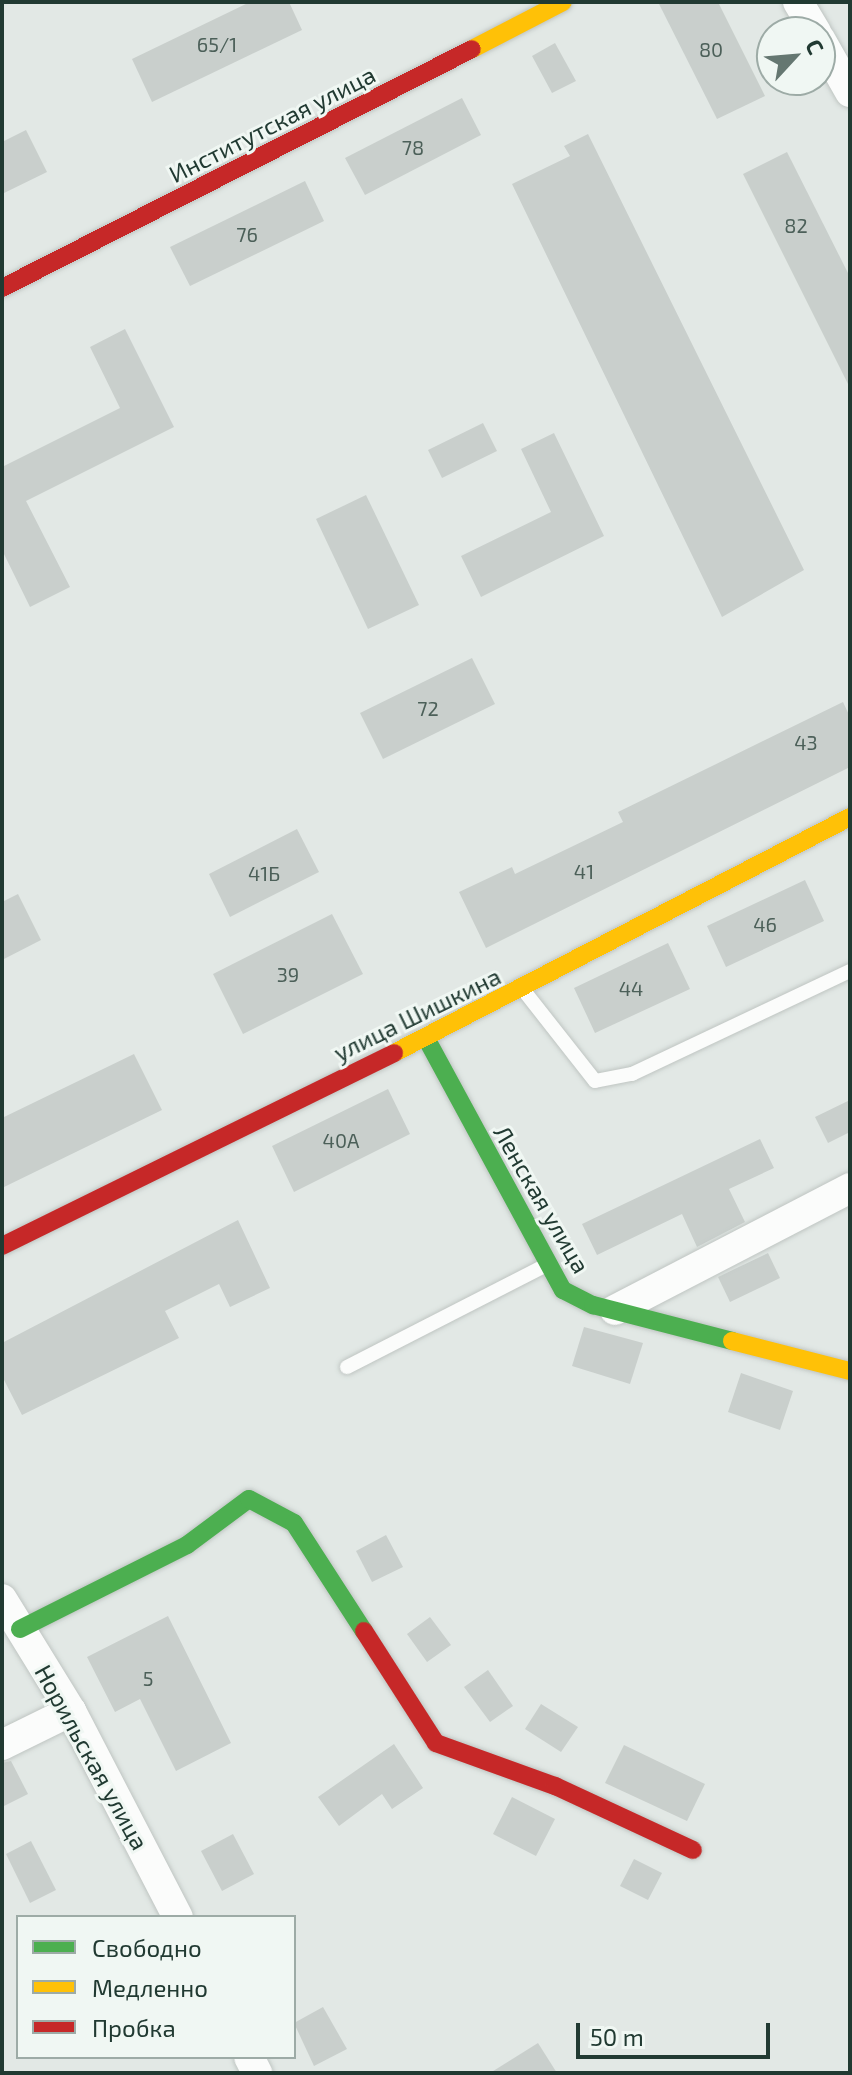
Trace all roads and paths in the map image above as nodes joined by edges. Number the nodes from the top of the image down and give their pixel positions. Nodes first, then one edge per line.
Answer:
1 (563, 2) edge
2 (836, 67) edge
3 (850, 92) edge
4 (2, 288) edge
5 (850, 817) edge
6 (850, 971) edge
7 (522, 989) junction
8 (426, 1038) junction
9 (850, 1188) edge
10 (2, 1246) edge
11 (546, 1265) junction
12 (615, 1310) junction
13 (347, 1367) dead end
14 (850, 1371) edge
15 (2, 1599) edge
16 (20, 1629) junction
17 (71, 1711) junction
18 (2, 1745) edge
19 (693, 1850) dead end
20 (177, 1915) edge

1 - 4 street, Институтская улица
2 - 3 street
5 - 7 street, улица Шишкина
6 - 7 lane
7 - 8 street, улица Шишкина
8 - 10 street, улица Шишкина
8 - 11 street, Ленская улица
9 - 12 street
11 - 12 street, Ленская улица
11 - 13 lane
12 - 14 street, Ленская улица
15 - 16 street, Норильская улица
16 - 17 street, Норильская улица
16 - 19 street
17 - 18 street
17 - 20 street, Норильская улица

